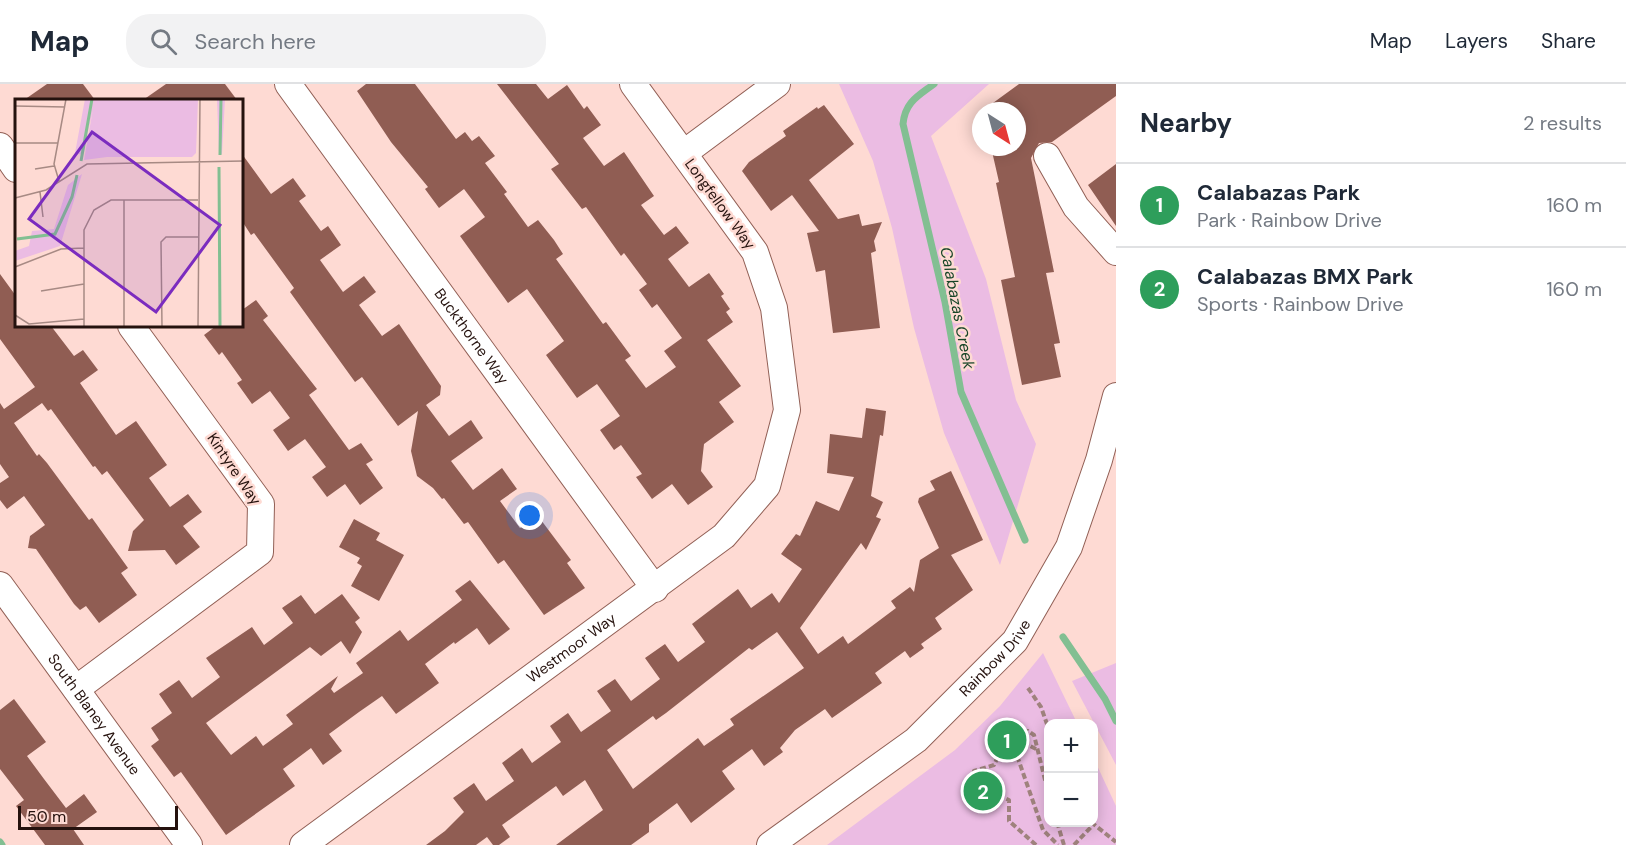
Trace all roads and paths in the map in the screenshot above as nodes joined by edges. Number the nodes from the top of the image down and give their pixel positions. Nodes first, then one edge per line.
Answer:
1 (288, 84) edge
2 (633, 84) edge
3 (777, 84) edge
4 (0, 146) edge
5 (684, 153) junction
6 (1047, 156) dead end
7 (15, 168) edge
8 (1116, 252) edge
9 (132, 327) edge
10 (1116, 396) edge
11 (787, 410) joint
12 (1111, 433) edge
13 (0, 585) edge
14 (655, 588) junction
15 (1028, 688) dead end
16 (76, 689) junction
17 (1045, 719) edge
18 (1036, 749) junction
19 (1044, 778) edge
20 (1059, 827) edge
21 (1089, 827) edge
22 (1096, 827) edge
23 (1116, 842) edge
24 (189, 845) edge
25 (303, 845) edge
26 (770, 845) edge
27 (1036, 845) edge
28 (1058, 845) edge
29 (1064, 845) edge
30 (1074, 845) edge

1 - 14 street, Buckthorne Way
2 - 5 street, Longfellow Way
3 - 5 street
4 - 7 street
5 - 11 street, Longfellow Way
6 - 8 street
9 - 16 street, Kintyre Way
10 - 12 street, Rainbow Drive
11 - 14 street, Westmoor Way
12 - 26 street, Rainbow Drive
13 - 16 street, South Blaney Avenue
14 - 25 street, Westmoor Way
15 - 17 path
16 - 24 street, South Blaney Avenue
18 - 19 path
18 - 27 path
18 - 28 path
20 - 29 path
21 - 30 path
22 - 23 path

